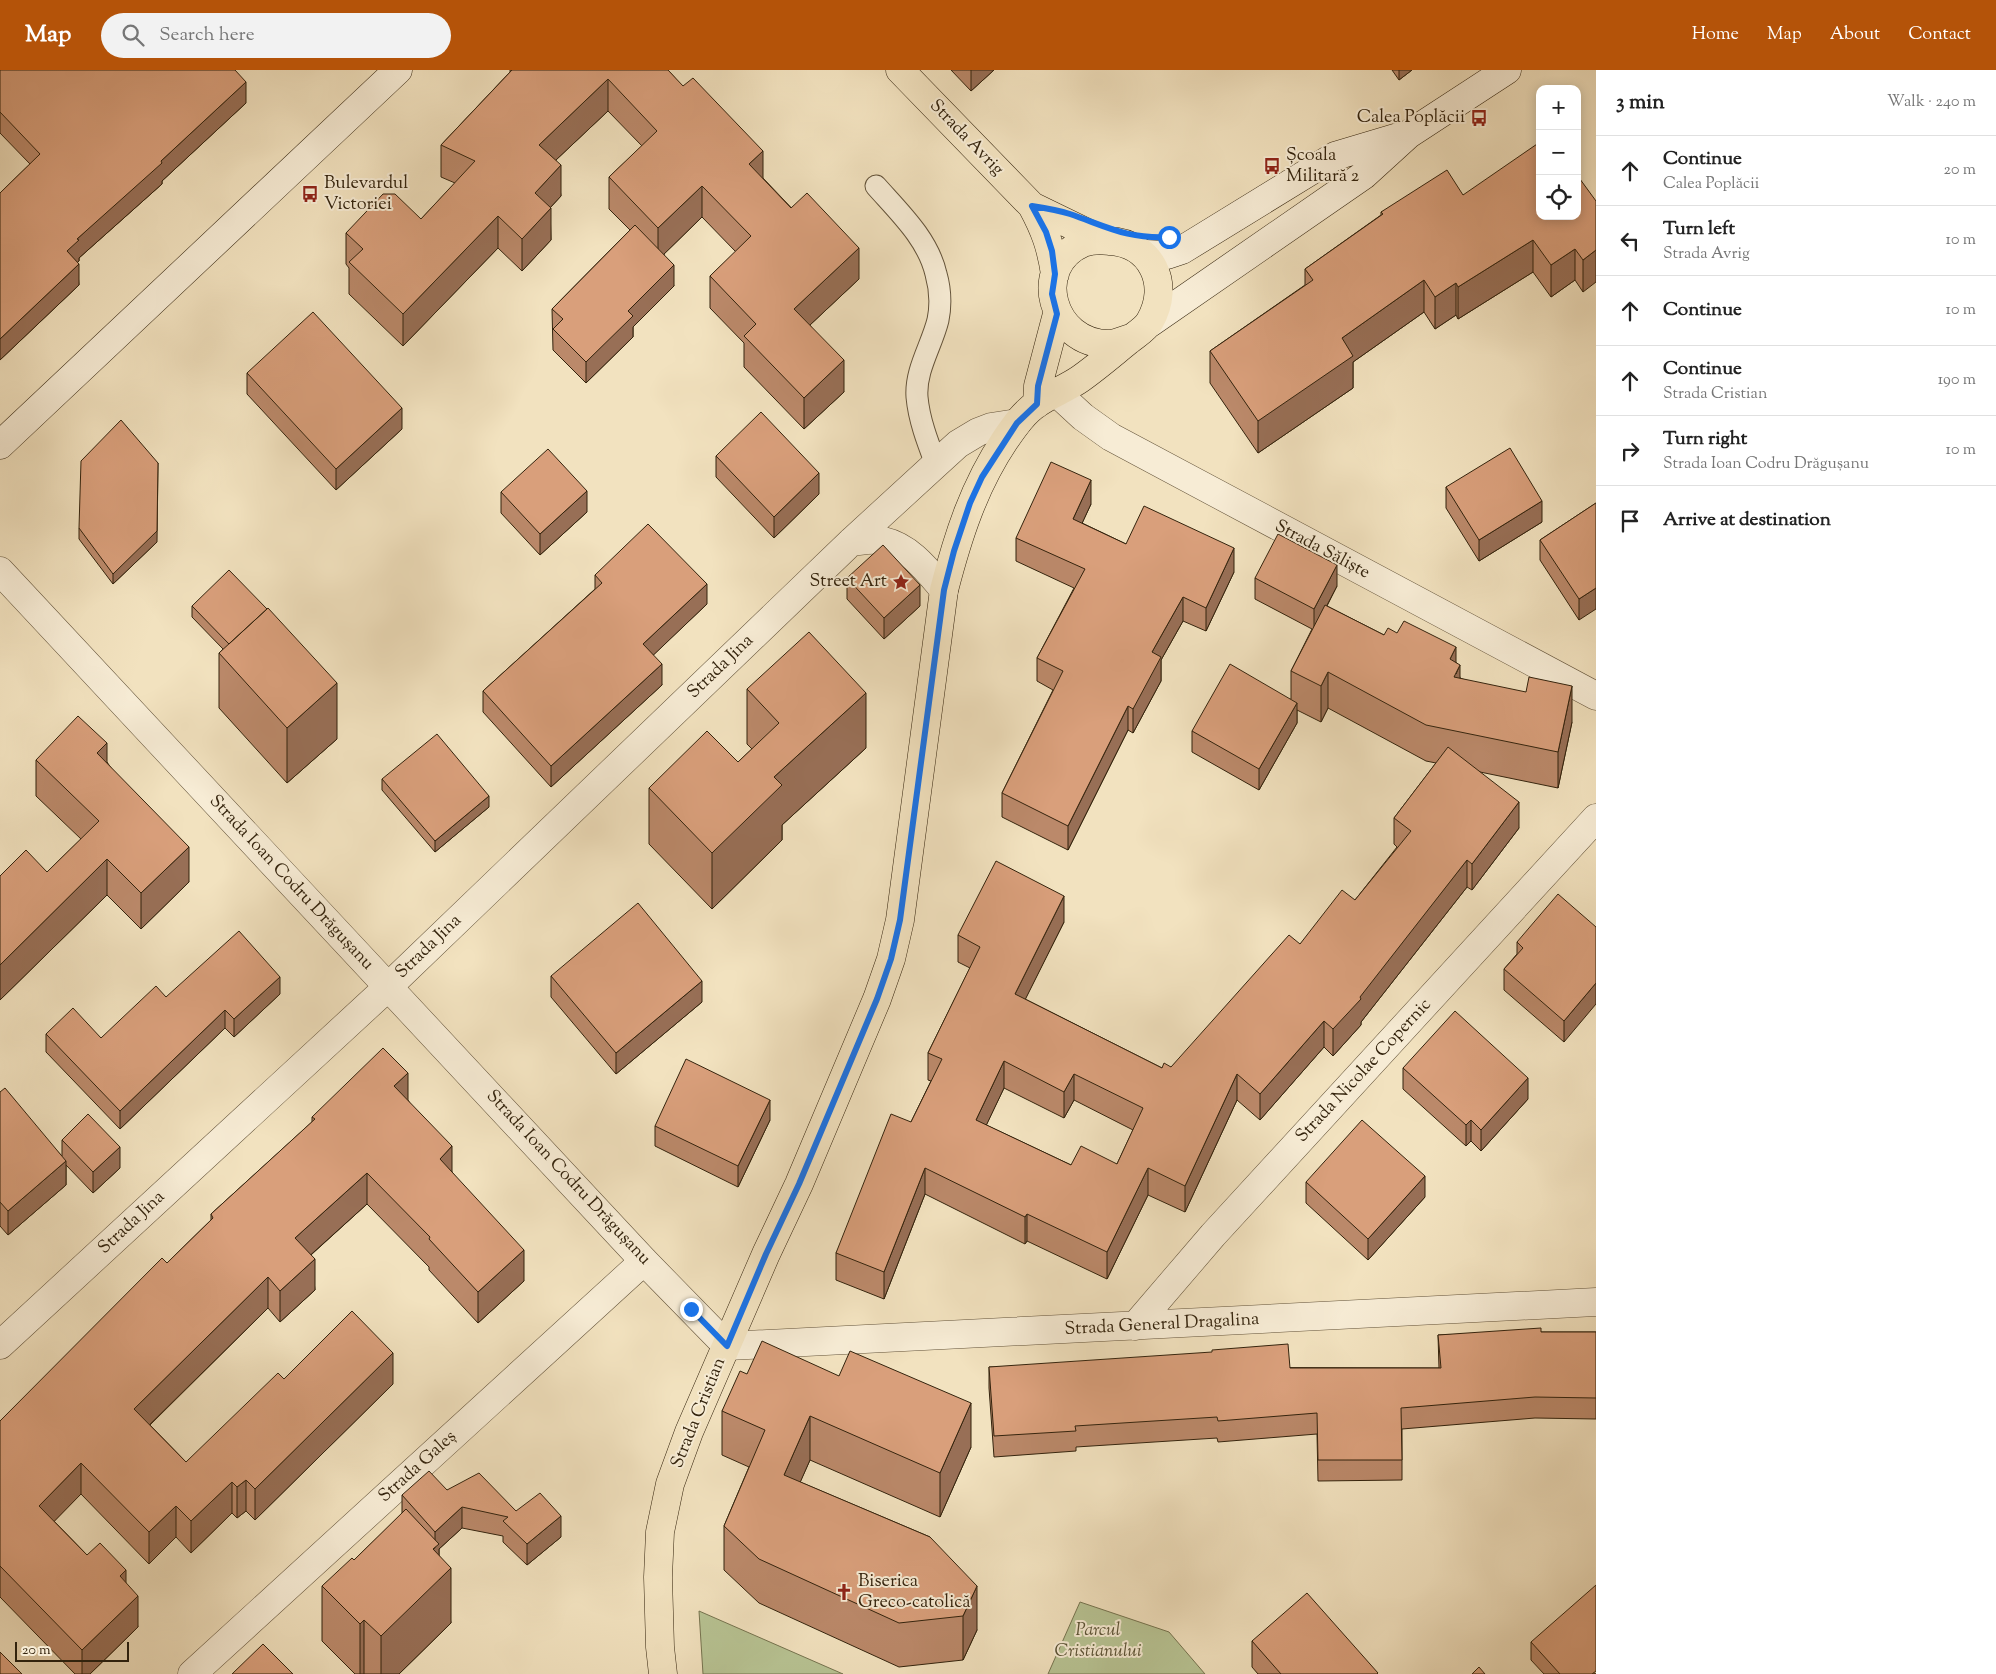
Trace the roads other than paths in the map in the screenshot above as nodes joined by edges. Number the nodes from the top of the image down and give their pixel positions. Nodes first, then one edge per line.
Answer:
1 (398, 70) edge
2 (900, 70) edge
3 (1507, 70) edge
4 (1409, 134) junction
5 (1288, 184) junction
6 (876, 186) dead end
7 (1032, 206) junction
8 (1102, 240) junction
9 (1144, 254) junction
10 (1055, 274) junction
11 (1057, 314) junction
12 (1140, 330) junction
13 (1047, 398) junction
14 (1017, 423) junction
15 (0, 445) edge
16 (936, 464) junction
17 (851, 542) junction
18 (0, 571) edge
19 (944, 590) junction
20 (1596, 696) edge
21 (1596, 818) edge
22 (388, 987) junction
23 (644, 1261) junction
24 (1596, 1302) edge
25 (1135, 1326) junction
26 (0, 1345) edge
27 (727, 1346) junction
28 (192, 1674) edge
29 (663, 1674) edge

1 - 15 street
2 - 7 main road, Strada Avrig
3 - 4 street
4 - 5 street
4 - 12 street
5 - 7 street
5 - 9 street
6 - 16 lane
7 - 8 main road, Strada Avrig
7 - 10 main road, Strada Avrig
8 - 9 main road
8 - 10 main road
9 - 12 main road
10 - 11 main road
11 - 12 main road
11 - 13 main road
12 - 13 main road, Strada Cristian
13 - 14 main road, Strada Cristian
13 - 20 street, Strada Săliște
14 - 16 street, Strada Jina
14 - 19 main road, Strada Cristian
16 - 17 street, Strada Jina
17 - 19 street
17 - 22 street, Strada Jina
18 - 22 street, Strada Ioan Codru Drăgușanu
19 - 27 main road, Strada Cristian
21 - 25 street, Strada Nicolae Copernic
22 - 23 street, Strada Ioan Codru Drăgușanu
22 - 26 street, Strada Jina
23 - 27 street, Strada Ioan Codru Drăgușanu
23 - 28 street, Strada Galeș
24 - 25 street, Strada General Dragalina
25 - 27 street, Strada General Dragalina
27 - 29 main road, Strada Cristian

